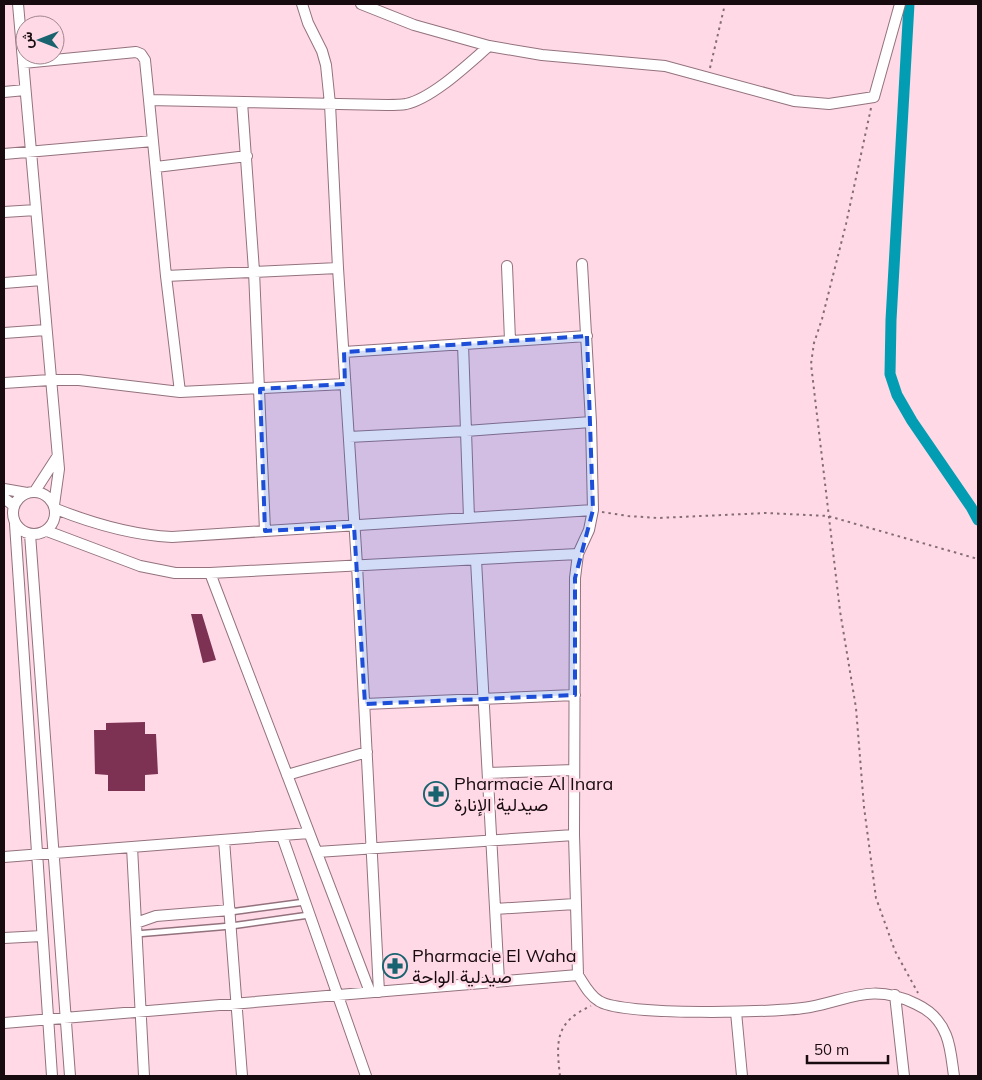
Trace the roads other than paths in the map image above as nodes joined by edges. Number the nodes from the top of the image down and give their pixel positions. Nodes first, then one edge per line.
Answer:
1 (302, 4) edge
2 (361, 4) edge
3 (900, 4) edge
4 (489, 46) junction
5 (65, 59) edge
6 (23, 65) edge
7 (25, 90) junction
8 (4, 92) edge
9 (149, 100) junction
10 (242, 102) junction
11 (330, 104) junction
12 (153, 141) junction
13 (31, 152) junction
14 (4, 154) edge
15 (246, 156) junction
16 (156, 167) junction
17 (36, 210) junction
18 (4, 212) edge
19 (582, 264) dead end
20 (507, 266) dead end
21 (338, 268) junction
22 (254, 271) junction
23 (166, 276) junction
24 (42, 280) junction
25 (4, 283) edge
26 (46, 330) junction
27 (4, 333) edge
28 (587, 336) junction
29 (510, 340) junction
30 (463, 344) junction
31 (344, 352) junction
32 (50, 380) junction
33 (4, 383) edge
34 (345, 384) junction
35 (260, 389) junction
36 (180, 392) junction
37 (591, 422) junction
38 (466, 432) junction
39 (349, 437) junction
40 (57, 457) junction
41 (4, 489) edge
42 (31, 492) junction
43 (4, 498) edge
44 (14, 506) junction
45 (55, 507) junction
46 (592, 510) junction
47 (469, 518) junction
48 (15, 524) junction
49 (354, 526) junction
50 (47, 531) junction
51 (266, 532) junction
52 (30, 534) junction
53 (578, 554) junction
54 (476, 560) junction
55 (358, 566) junction
56 (210, 573) junction
57 (575, 695) junction
58 (483, 698) junction
59 (364, 704) junction
60 (367, 752) junction
61 (574, 770) junction
62 (488, 773) junction
63 (287, 775) junction
64 (309, 833) junction
65 (574, 834) junction
66 (282, 836) junction
67 (224, 840) junction
68 (491, 840) junction
69 (132, 847) junction
70 (372, 848) junction
71 (317, 852) junction
72 (54, 853) junction
73 (37, 854) junction
74 (4, 857) edge
75 (305, 902) junction
76 (575, 904) junction
77 (495, 909) junction
78 (230, 911) junction
79 (310, 914) junction
80 (136, 924) junction
81 (231, 926) junction
82 (136, 934) junction
83 (42, 936) junction
84 (4, 938) edge
85 (578, 975) junction
86 (499, 982) junction
87 (375, 992) junction
88 (338, 995) junction
89 (895, 995) junction
90 (237, 1004) junction
91 (141, 1012) junction
92 (736, 1012) junction
93 (66, 1018) junction
94 (48, 1019) junction
95 (4, 1023) edge
96 (52, 1076) edge
97 (70, 1076) edge
98 (144, 1076) edge
99 (242, 1076) edge
100 (366, 1076) edge
101 (742, 1076) edge
102 (904, 1076) edge
103 (954, 1076) edge

1 - 11 street
2 - 4 street
3 - 4 street
4 - 11 street
5 - 9 street
6 - 7 street
7 - 8 street
7 - 13 street
9 - 10 street
9 - 12 street
10 - 11 street
10 - 15 street
11 - 21 street
12 - 13 street
12 - 16 street
13 - 14 street
13 - 17 street
15 - 16 street
15 - 22 street
16 - 23 street
17 - 18 street
17 - 24 street
19 - 28 street
20 - 29 street
21 - 22 street
21 - 31 street
22 - 23 street
22 - 35 street
23 - 36 street
24 - 25 street
24 - 26 street
26 - 27 street
26 - 32 street
28 - 29 street
28 - 37 street
29 - 30 street
30 - 31 street
30 - 38 street
31 - 34 street
32 - 33 street
32 - 36 street
32 - 40 street
34 - 35 street
34 - 39 street
35 - 36 street
35 - 51 street
37 - 38 street
37 - 46 street
38 - 39 street
38 - 47 street
39 - 49 street
40 - 42 street
40 - 45 street
41 - 42 street
42 - 44 street
42 - 45 street
43 - 44 street
44 - 48 street
45 - 50 street
45 - 51 street
46 - 47 street
46 - 53 street
47 - 49 street
48 - 52 street
48 - 73 street
49 - 51 street
49 - 55 street
50 - 52 street
50 - 56 street
52 - 72 street
53 - 54 street
53 - 57 street
54 - 55 street
54 - 58 street
55 - 56 street
55 - 59 street
56 - 63 street
57 - 58 street
57 - 61 street
58 - 59 street
58 - 62 street
59 - 60 street
60 - 63 street
60 - 70 street
61 - 62 street
61 - 65 street
62 - 68 street
63 - 64 street
64 - 66 street
64 - 71 street
65 - 68 street
65 - 76 street
66 - 67 street
66 - 75 street
67 - 69 street
67 - 78 street
68 - 70 street
68 - 77 street
69 - 72 street
69 - 80 street
70 - 71 street
70 - 87 street
71 - 87 street
72 - 73 street
72 - 93 street
73 - 74 street
73 - 83 street
75 - 78 lane
75 - 79 street
76 - 77 street
76 - 85 street
77 - 86 street
78 - 80 street
78 - 81 street
79 - 81 lane
79 - 88 street
80 - 82 street
81 - 82 lane
81 - 90 street
82 - 91 street
83 - 84 street
83 - 94 street
85 - 86 street
85 - 92 street
86 - 87 street
87 - 88 street
88 - 90 street
88 - 100 street
89 - 92 street
89 - 102 street
89 - 103 street
90 - 91 street
90 - 99 street
91 - 93 street
91 - 98 street
92 - 101 street
93 - 94 street
93 - 97 street
94 - 95 street
94 - 96 street

